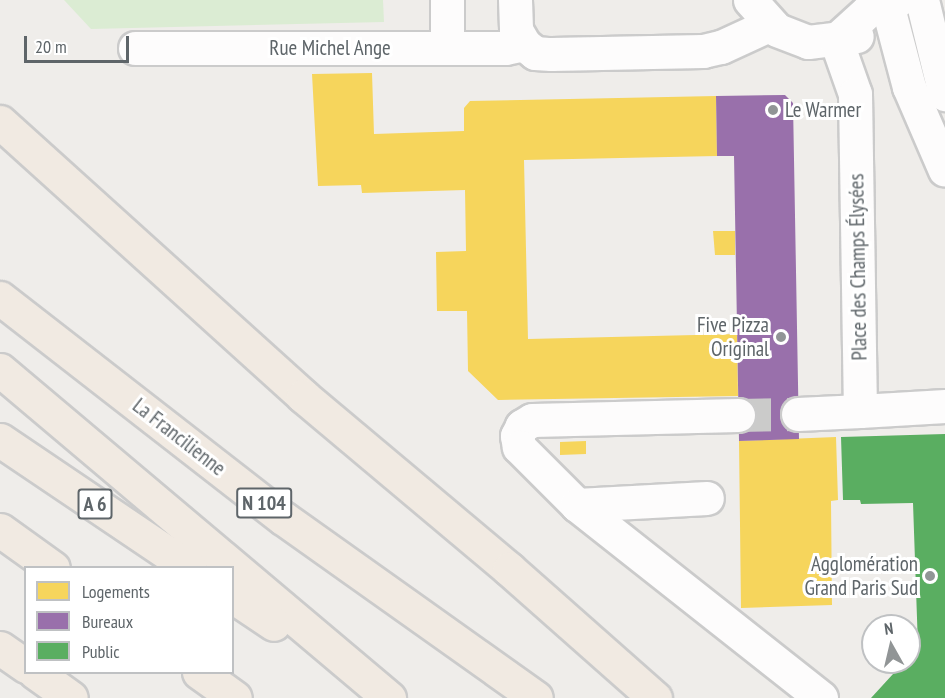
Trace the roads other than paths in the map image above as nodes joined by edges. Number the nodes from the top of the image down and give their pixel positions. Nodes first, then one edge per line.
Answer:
1 (447, 0) edge
2 (515, 0) edge
3 (922, 0) edge
4 (893, 6) edge
5 (760, 12) edge
6 (836, 40) junction
7 (524, 44) junction
8 (135, 48) dead end
9 (447, 48) junction
10 (945, 94) edge
11 (0, 122) edge
12 (945, 137) edge
13 (945, 170) edge
14 (0, 298) edge
15 (0, 370) edge
16 (945, 406) edge
17 (860, 411) junction
18 (798, 414) tunnel mouth
19 (738, 415) tunnel mouth
20 (0, 440) edge
21 (707, 498) dead end
22 (577, 505) junction
23 (0, 530) edge
24 (52, 566) edge
25 (189, 566) edge
26 (233, 566) edge
27 (234, 567) edge
28 (234, 597) edge
29 (0, 648) edge
30 (24, 665) edge
31 (38, 674) edge
32 (71, 698) edge
33 (385, 698) edge
34 (390, 698) edge
35 (536, 698) edge
36 (655, 698) edge
37 (821, 698) edge

1 - 9 street
2 - 7 street
3 - 10 street
4 - 6 street
4 - 12 street
4 - 13 street
5 - 6 street
5 - 7 street, Rue Michel Ange
6 - 17 street, Place des Champs Élysées
7 - 9 street, Rue Michel Ange
8 - 9 street, Rue Michel Ange
11 - 36 highway
14 - 35 highway, La Francilienne / N 104
15 - 26 highway
16 - 17 street
17 - 18 street
19 - 22 street
20 - 25 highway, A 6
21 - 22 street
22 - 37 street
23 - 24 highway
27 - 34 highway
28 - 33 highway
29 - 30 highway
31 - 32 highway

